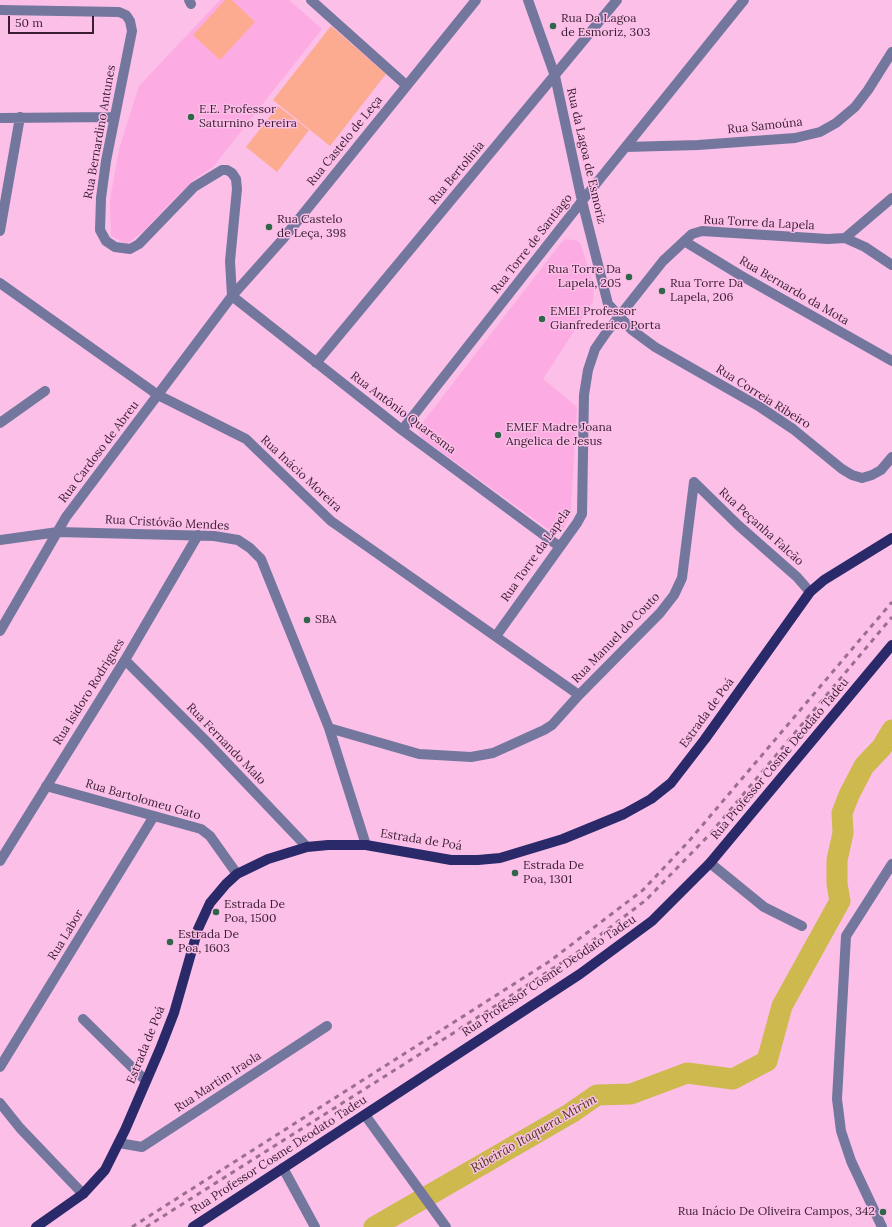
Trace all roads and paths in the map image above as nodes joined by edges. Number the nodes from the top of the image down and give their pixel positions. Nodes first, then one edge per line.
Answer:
1 (311, 0) edge
2 (528, 0) edge
3 (617, 0) edge
4 (744, 0) edge
5 (471, 2) edge
6 (0, 10) edge
7 (892, 52) edge
8 (555, 76) junction
9 (406, 85) junction
10 (20, 117) junction
11 (0, 118) edge
12 (114, 118) junction
13 (626, 147) junction
14 (892, 198) edge
15 (582, 201) junction
16 (0, 231) edge
17 (846, 238) junction
18 (684, 240) junction
19 (892, 265) edge
20 (0, 283) edge
21 (232, 296) junction
22 (619, 317) junction
23 (892, 361) edge
24 (316, 362) junction
25 (45, 391) dead end
26 (158, 395) junction
27 (0, 423) edge
28 (402, 430) junction
29 (892, 457) edge
30 (694, 482) joint
31 (58, 532) junction
32 (198, 535) junction
33 (892, 538) edge
34 (0, 540) edge
35 (560, 548) junction
36 (810, 592) junction
37 (0, 631) edge
38 (496, 636) junction
39 (892, 645) edge
40 (125, 660) junction
41 (579, 694) junction
42 (329, 728) junction
43 (46, 786) junction
44 (154, 816) junction
45 (366, 845) junction
46 (307, 847) junction
47 (0, 861) edge
48 (710, 864) junction
49 (892, 864) edge
50 (237, 874) junction
51 (802, 926) dead end
52 (83, 1019) dead end
53 (328, 1026) dead end
54 (0, 1068) edge
55 (146, 1081) junction
56 (0, 1103) edge
57 (365, 1115) junction
58 (119, 1143) junction
59 (283, 1168) junction
60 (83, 1194) junction
61 (881, 1226) edge
62 (36, 1227) edge
63 (193, 1227) edge
64 (315, 1227) edge
65 (446, 1227) edge

1 - 9 street
2 - 8 street, Rua da Lagoa de Esmoriz
3 - 8 street, Rua Bertolínia
4 - 13 street, Rua Torre de Santiago
5 - 9 street, Rua Castelo de Leça
6 - 12 street, Rua Bernardino Antunes
7 - 13 street, Rua Samoúna
8 - 15 street, Rua da Lagoa de Esmoriz
8 - 24 street, Rua Bertolínia
9 - 21 street, Rua Castelo de Leça
10 - 11 street
10 - 12 street
10 - 16 street
12 - 21 street, Rua Bernardino Antunes
13 - 15 street, Rua Torre de Santiago
14 - 17 street
15 - 22 street, Rua da Lagoa de Esmoriz
15 - 28 street, Rua Torre de Santiago
17 - 18 street, Rua Torre da Lapela
17 - 19 street
18 - 22 street, Rua Torre da Lapela
18 - 23 street, Rua Bernardo da Mota
20 - 26 street, Rua Inácio Moreira
21 - 24 street, Rua Antônio Quaresma
21 - 26 street, Rua Cardoso de Abreu
22 - 29 street, Rua Correia Ribeiro
22 - 35 street, Rua Torre da Lapela
24 - 28 street, Rua Antônio Quaresma
25 - 27 street
26 - 31 street, Rua Cardoso de Abreu
26 - 38 street, Rua Inácio Moreira
28 - 35 street, Rua Antônio Quaresma
30 - 36 street, Rua Peçanha Falcão
30 - 41 street, Rua Manuel do Couto
31 - 32 street, Rua Cristóvão Mendes
31 - 34 street, Rua Cristóvão Mendes
31 - 37 street, Rua Cardoso de Abreu
32 - 40 street, Rua Isidoro Rodrigues
32 - 42 street, Rua Cristóvão Mendes
33 - 36 main road, Estrada de Poá
35 - 38 street, Rua Torre da Lapela
36 - 45 main road, Estrada de Poá
38 - 41 street, Rua Inácio Moreira
39 - 48 main road, Rua Professor Cosme Deodato Tadeu
40 - 43 street, Rua Isidoro Rodrigues
40 - 46 street, Rua Fernando Malo
41 - 42 street, Rua Manuel do Couto
42 - 45 street, Rua Cristóvão Mendes
43 - 44 street, Rua Bartolomeu Gato
43 - 47 street, Rua Isidoro Rodrigues
44 - 50 street, Rua Bartolomeu Gato
44 - 54 street, Rua Labor
45 - 46 main road, Estrada de Poá
46 - 50 main road, Estrada de Poá
48 - 51 street
48 - 57 main road, Rua Professor Cosme Deodato Tadeu
49 - 61 street
50 - 55 main road, Estrada de Poá
52 - 55 street
53 - 58 street, Rua Martim Iraola
55 - 58 main road, Estrada de Poá
56 - 60 street
57 - 59 main road, Rua Professor Cosme Deodato Tadeu
57 - 65 street
58 - 60 main road, Estrada de Poá
59 - 63 main road, Rua Professor Cosme Deodato Tadeu
59 - 64 street
60 - 62 main road, Estrada de Poá

